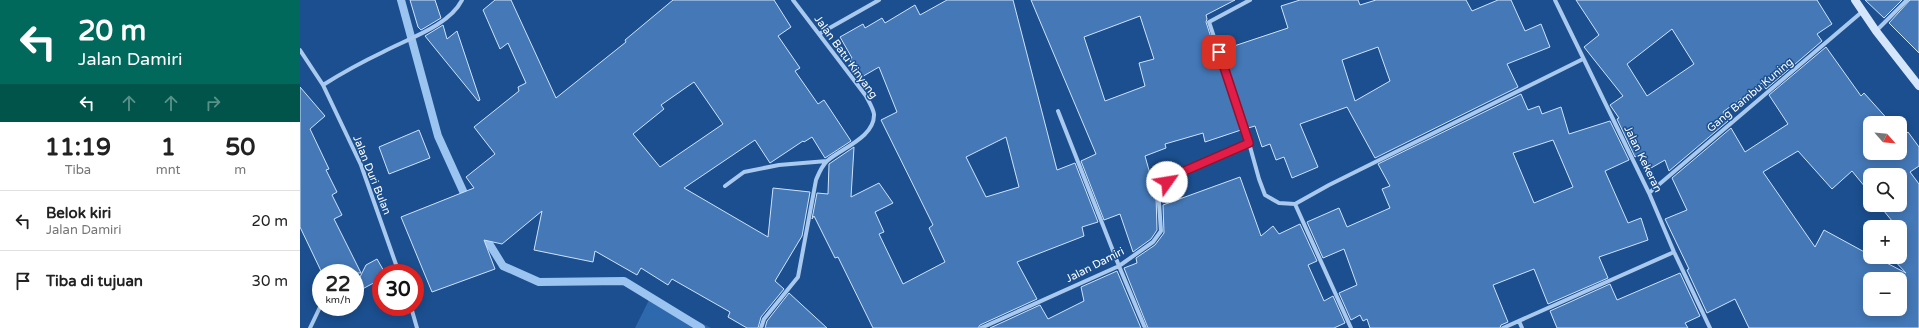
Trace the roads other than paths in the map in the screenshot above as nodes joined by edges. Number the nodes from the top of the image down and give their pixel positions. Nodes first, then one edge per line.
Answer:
1 (462, 0) edge
2 (793, 0) edge
3 (1250, 0) edge
4 (1555, 0) edge
5 (1856, 0) edge
6 (1907, 0) edge
7 (876, 1) edge
8 (1241, 2) edge
9 (1863, 11) junction
10 (1876, 31) junction
11 (819, 34) junction
12 (300, 50) edge
13 (1583, 59) junction
14 (323, 85) junction
15 (1919, 86) edge
16 (1058, 111) dead end
17 (1249, 143) junction
18 (827, 161) junction
19 (725, 186) dead end
20 (1649, 192) junction
21 (1295, 204) junction
22 (1674, 252) junction
23 (396, 264) edge
24 (1119, 266) junction
25 (316, 316) edge
26 (414, 316) edge
27 (1519, 321) junction
28 (310, 328) edge
29 (417, 328) edge
30 (761, 328) edge
31 (981, 328) edge
32 (1145, 328) edge
33 (1351, 328) edge
34 (1503, 328) edge
35 (1522, 328) edge
36 (1710, 328) edge

1 - 14 street
2 - 11 street, Jalan Batu Kinyang
3 - 8 street
4 - 13 street, Jalan Kekeran
5 - 9 street
6 - 10 street
7 - 11 street
8 - 17 street
9 - 10 street
9 - 20 street, Gang Bambu Kuning
10 - 15 street
11 - 18 street, Jalan Batu Kinyang
12 - 14 street, Jalan Duri Bulan
13 - 20 street, Jalan Kekeran
13 - 21 street
14 - 23 street, Jalan Duri Bulan
16 - 24 street
17 - 21 street
17 - 24 street, Jalan Damiri
18 - 19 street
18 - 30 street, Jalan Batu Kinyang
20 - 22 street, Jalan Kekeran
21 - 33 street
22 - 27 street
22 - 36 street, Jalan Kekeran
24 - 31 street, Jalan Damiri
24 - 32 street
25 - 28 street
26 - 29 street
27 - 34 street
27 - 35 street

